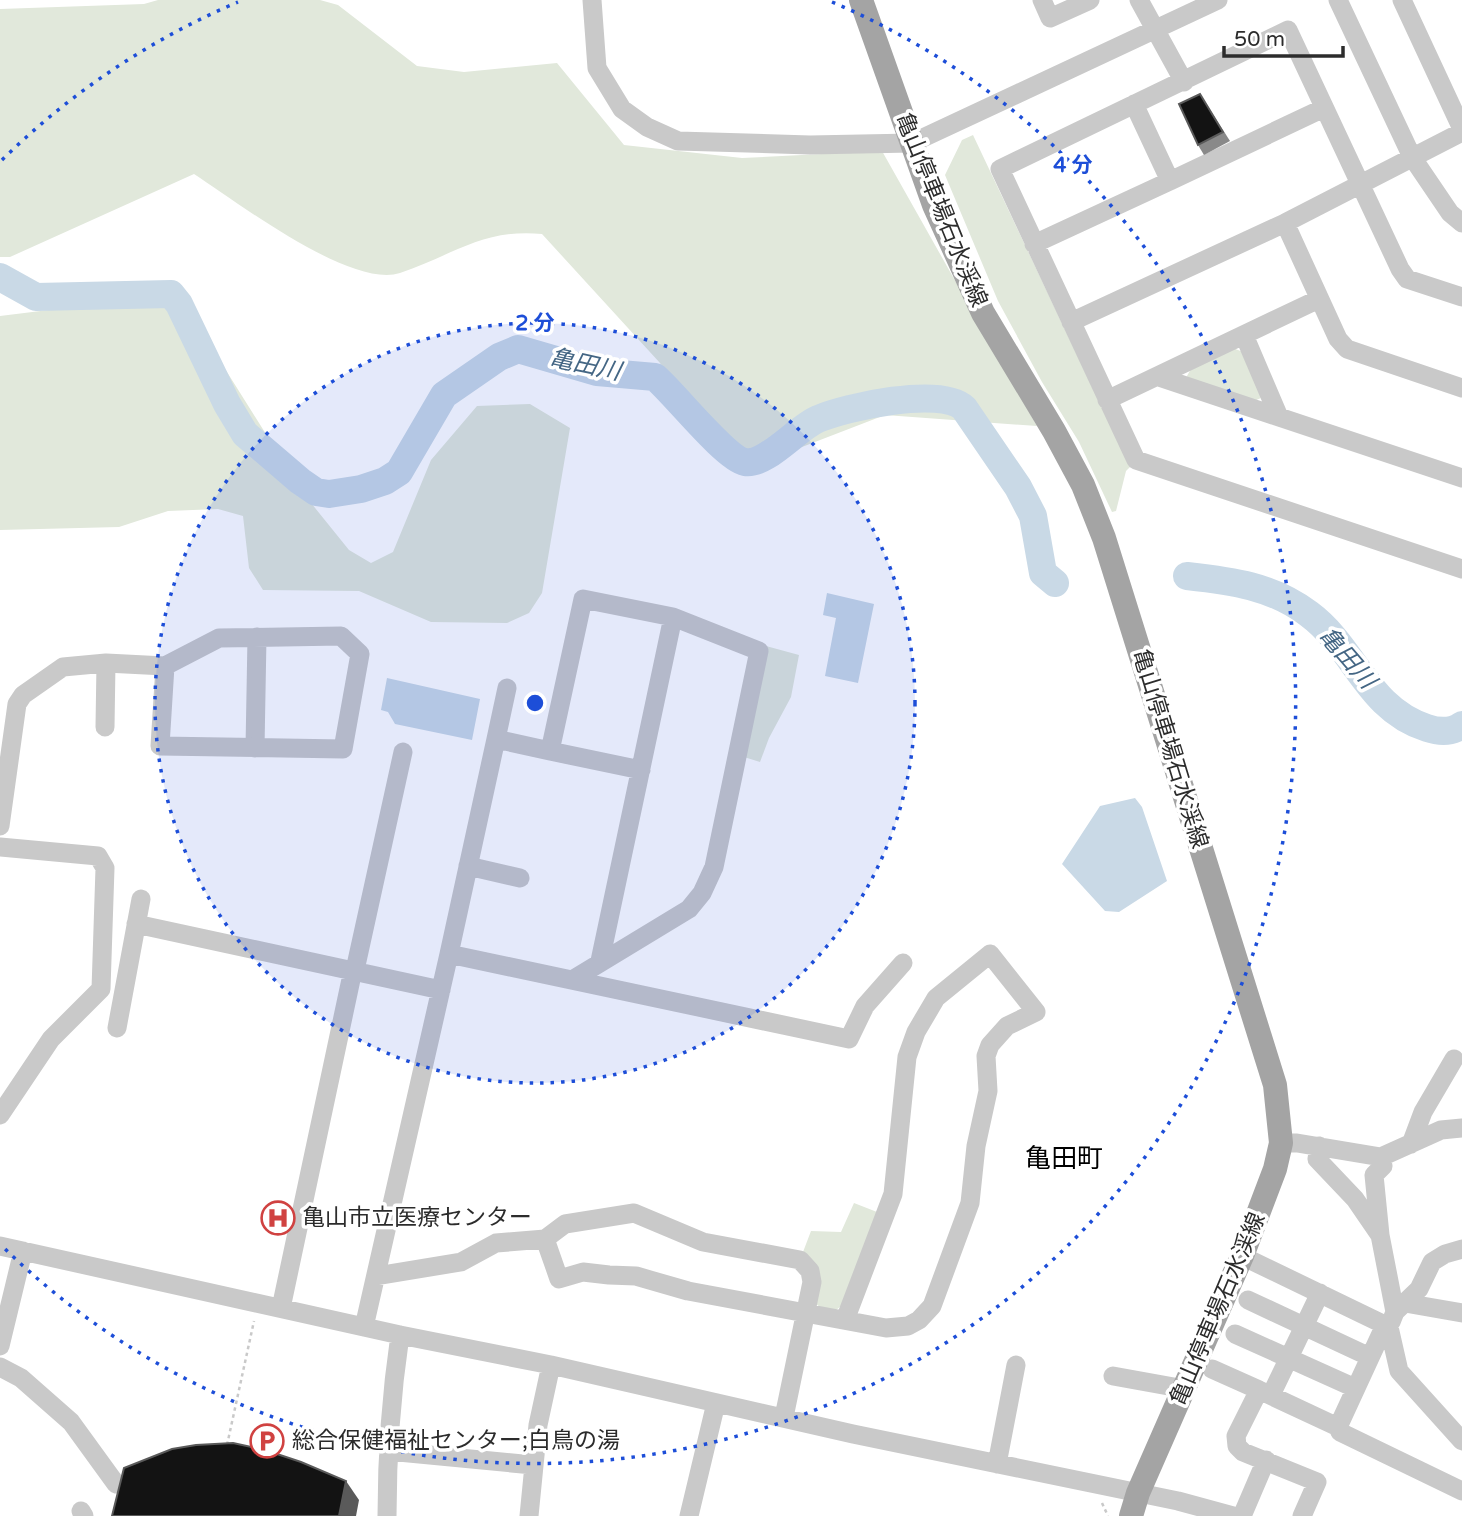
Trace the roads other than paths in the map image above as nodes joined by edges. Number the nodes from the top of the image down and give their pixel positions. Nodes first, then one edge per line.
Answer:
1 (592, 0) edge
2 (861, 0) edge
3 (1042, 0) edge
4 (1090, 0) edge
5 (1139, 0) edge
6 (1218, 0) edge
7 (1338, 0) edge
8 (1402, 0) edge
9 (1154, 30) junction
10 (1184, 82) junction
11 (1134, 104) junction
12 (1324, 108) junction
13 (1462, 130) edge
14 (912, 143) junction
15 (1412, 157) junction
16 (1170, 181) junction
17 (1362, 184) junction
18 (1285, 223) junction
19 (1462, 223) edge
20 (1034, 244) junction
21 (1462, 297) edge
22 (1319, 299) junction
23 (1072, 322) junction
24 (1244, 335) junction
25 (1158, 377) junction
26 (1462, 388) edge
27 (1107, 400) junction
28 (1279, 417) junction
29 (1462, 478) edge
30 (1462, 569) edge
31 (673, 617) junction
32 (257, 638) junction
33 (106, 663) junction
34 (165, 666) junction
35 (507, 688) dead end
36 (7, 715) edge
37 (105, 727) dead end
38 (496, 739) junction
39 (256, 748) junction
40 (550, 751) junction
41 (403, 752) dead end
42 (641, 770) junction
43 (0, 826) edge
44 (0, 847) edge
45 (468, 866) junction
46 (520, 878) dead end
47 (141, 899) dead end
48 (136, 925) junction
49 (449, 954) junction
50 (600, 961) junction
51 (903, 963) dead end
52 (354, 970) junction
53 (572, 980) junction
54 (440, 990) junction
55 (117, 1028) dead end
56 (1454, 1059) dead end
57 (0, 1115) edge
58 (1462, 1128) edge
59 (1281, 1143) junction
60 (1411, 1144) junction
61 (1319, 1146) junction
62 (1381, 1157) junction
63 (1380, 1235) junction
64 (545, 1240) junction
65 (0, 1246) edge
66 (1462, 1249) edge
67 (23, 1251) junction
68 (1242, 1256) junction
69 (376, 1276) junction
70 (1320, 1293) junction
71 (1248, 1300) dead end
72 (281, 1308) junction
73 (807, 1313) junction
74 (1462, 1313) edge
75 (1394, 1317) junction
76 (845, 1320) junction
77 (1304, 1326) junction
78 (364, 1327) junction
79 (1236, 1334) dead end
80 (400, 1335) junction
81 (0, 1346) edge
82 (1370, 1357) junction
83 (1289, 1358) junction
84 (551, 1365) junction
85 (1016, 1365) dead end
86 (0, 1367) edge
87 (1212, 1369) dead end
88 (1113, 1376) dead end
89 (1355, 1388) junction
90 (1185, 1389) junction
91 (1265, 1393) junction
92 (716, 1403) junction
93 (784, 1417) junction
94 (1338, 1427) junction
95 (1462, 1441) edge
96 (388, 1451) junction
97 (1266, 1460) junction
98 (997, 1464) junction
99 (533, 1465) junction
100 (116, 1484) dead end
101 (1462, 1491) edge
102 (1134, 1505) edge
103 (387, 1516) edge
104 (529, 1516) edge
105 (689, 1516) edge
106 (1233, 1516) edge
107 (1242, 1516) edge
108 (1302, 1516) edge

1 - 14 street
2 - 14 main road, 亀山停車場石水渓線
3 - 4 street
5 - 9 street
6 - 9 street
7 - 15 street
8 - 13 street
9 - 10 street
9 - 14 street
10 - 11 street
10 - 12 street
11 - 16 street
11 - 20 street
12 - 16 street
12 - 17 street
13 - 15 street
14 - 59 main road, 亀山停車場石水渓線
15 - 17 street
15 - 19 street
16 - 20 street
17 - 18 street
17 - 21 street
18 - 22 street
18 - 23 street
20 - 23 street
22 - 24 street
22 - 26 street
23 - 27 street
24 - 25 street
24 - 28 street
25 - 27 street
25 - 28 street
27 - 30 street
28 - 29 street
31 - 40 street
31 - 42 street
31 - 50 street
32 - 34 street
32 - 39 street
32 - 39 street
33 - 34 street
33 - 36 street
33 - 37 street
34 - 39 street
35 - 38 street
36 - 43 street
38 - 40 street
38 - 45 street
40 - 42 street
41 - 52 street
42 - 50 street
44 - 57 street
45 - 46 street
45 - 49 street
47 - 48 street
48 - 52 street
48 - 55 street
49 - 53 street
49 - 54 street
50 - 53 street
51 - 53 street
52 - 54 street
52 - 72 street
54 - 69 street
56 - 60 street
58 - 60 street
59 - 61 street
59 - 68 main road, 亀山停車場石水渓線
60 - 62 street
61 - 62 street
61 - 63 street
62 - 63 street
63 - 75 street
64 - 69 street
64 - 73 street
64 - 73 street
65 - 67 street
66 - 75 street
67 - 72 street
67 - 81 street
68 - 70 street
68 - 90 main road, 亀山停車場石水渓線
69 - 78 street
70 - 75 street
70 - 77 street
71 - 77 street
72 - 78 street
73 - 76 street
73 - 93 street
74 - 75 street
75 - 82 street
75 - 95 street
76 - 76 street
77 - 82 street
77 - 83 street
78 - 80 street
79 - 83 street
80 - 84 street
80 - 96 street
82 - 89 street
83 - 89 street
83 - 91 street
84 - 92 street
84 - 99 street
85 - 98 street
86 - 100 street
87 - 91 street
88 - 90 street
89 - 94 street
90 - 102 main road, 亀山停車場石水渓線
91 - 94 street
91 - 97 street
92 - 93 street
92 - 105 street
93 - 98 street
94 - 101 street
96 - 99 street
96 - 103 street
97 - 107 street
97 - 108 street
98 - 102 street
99 - 104 street
102 - 106 street

